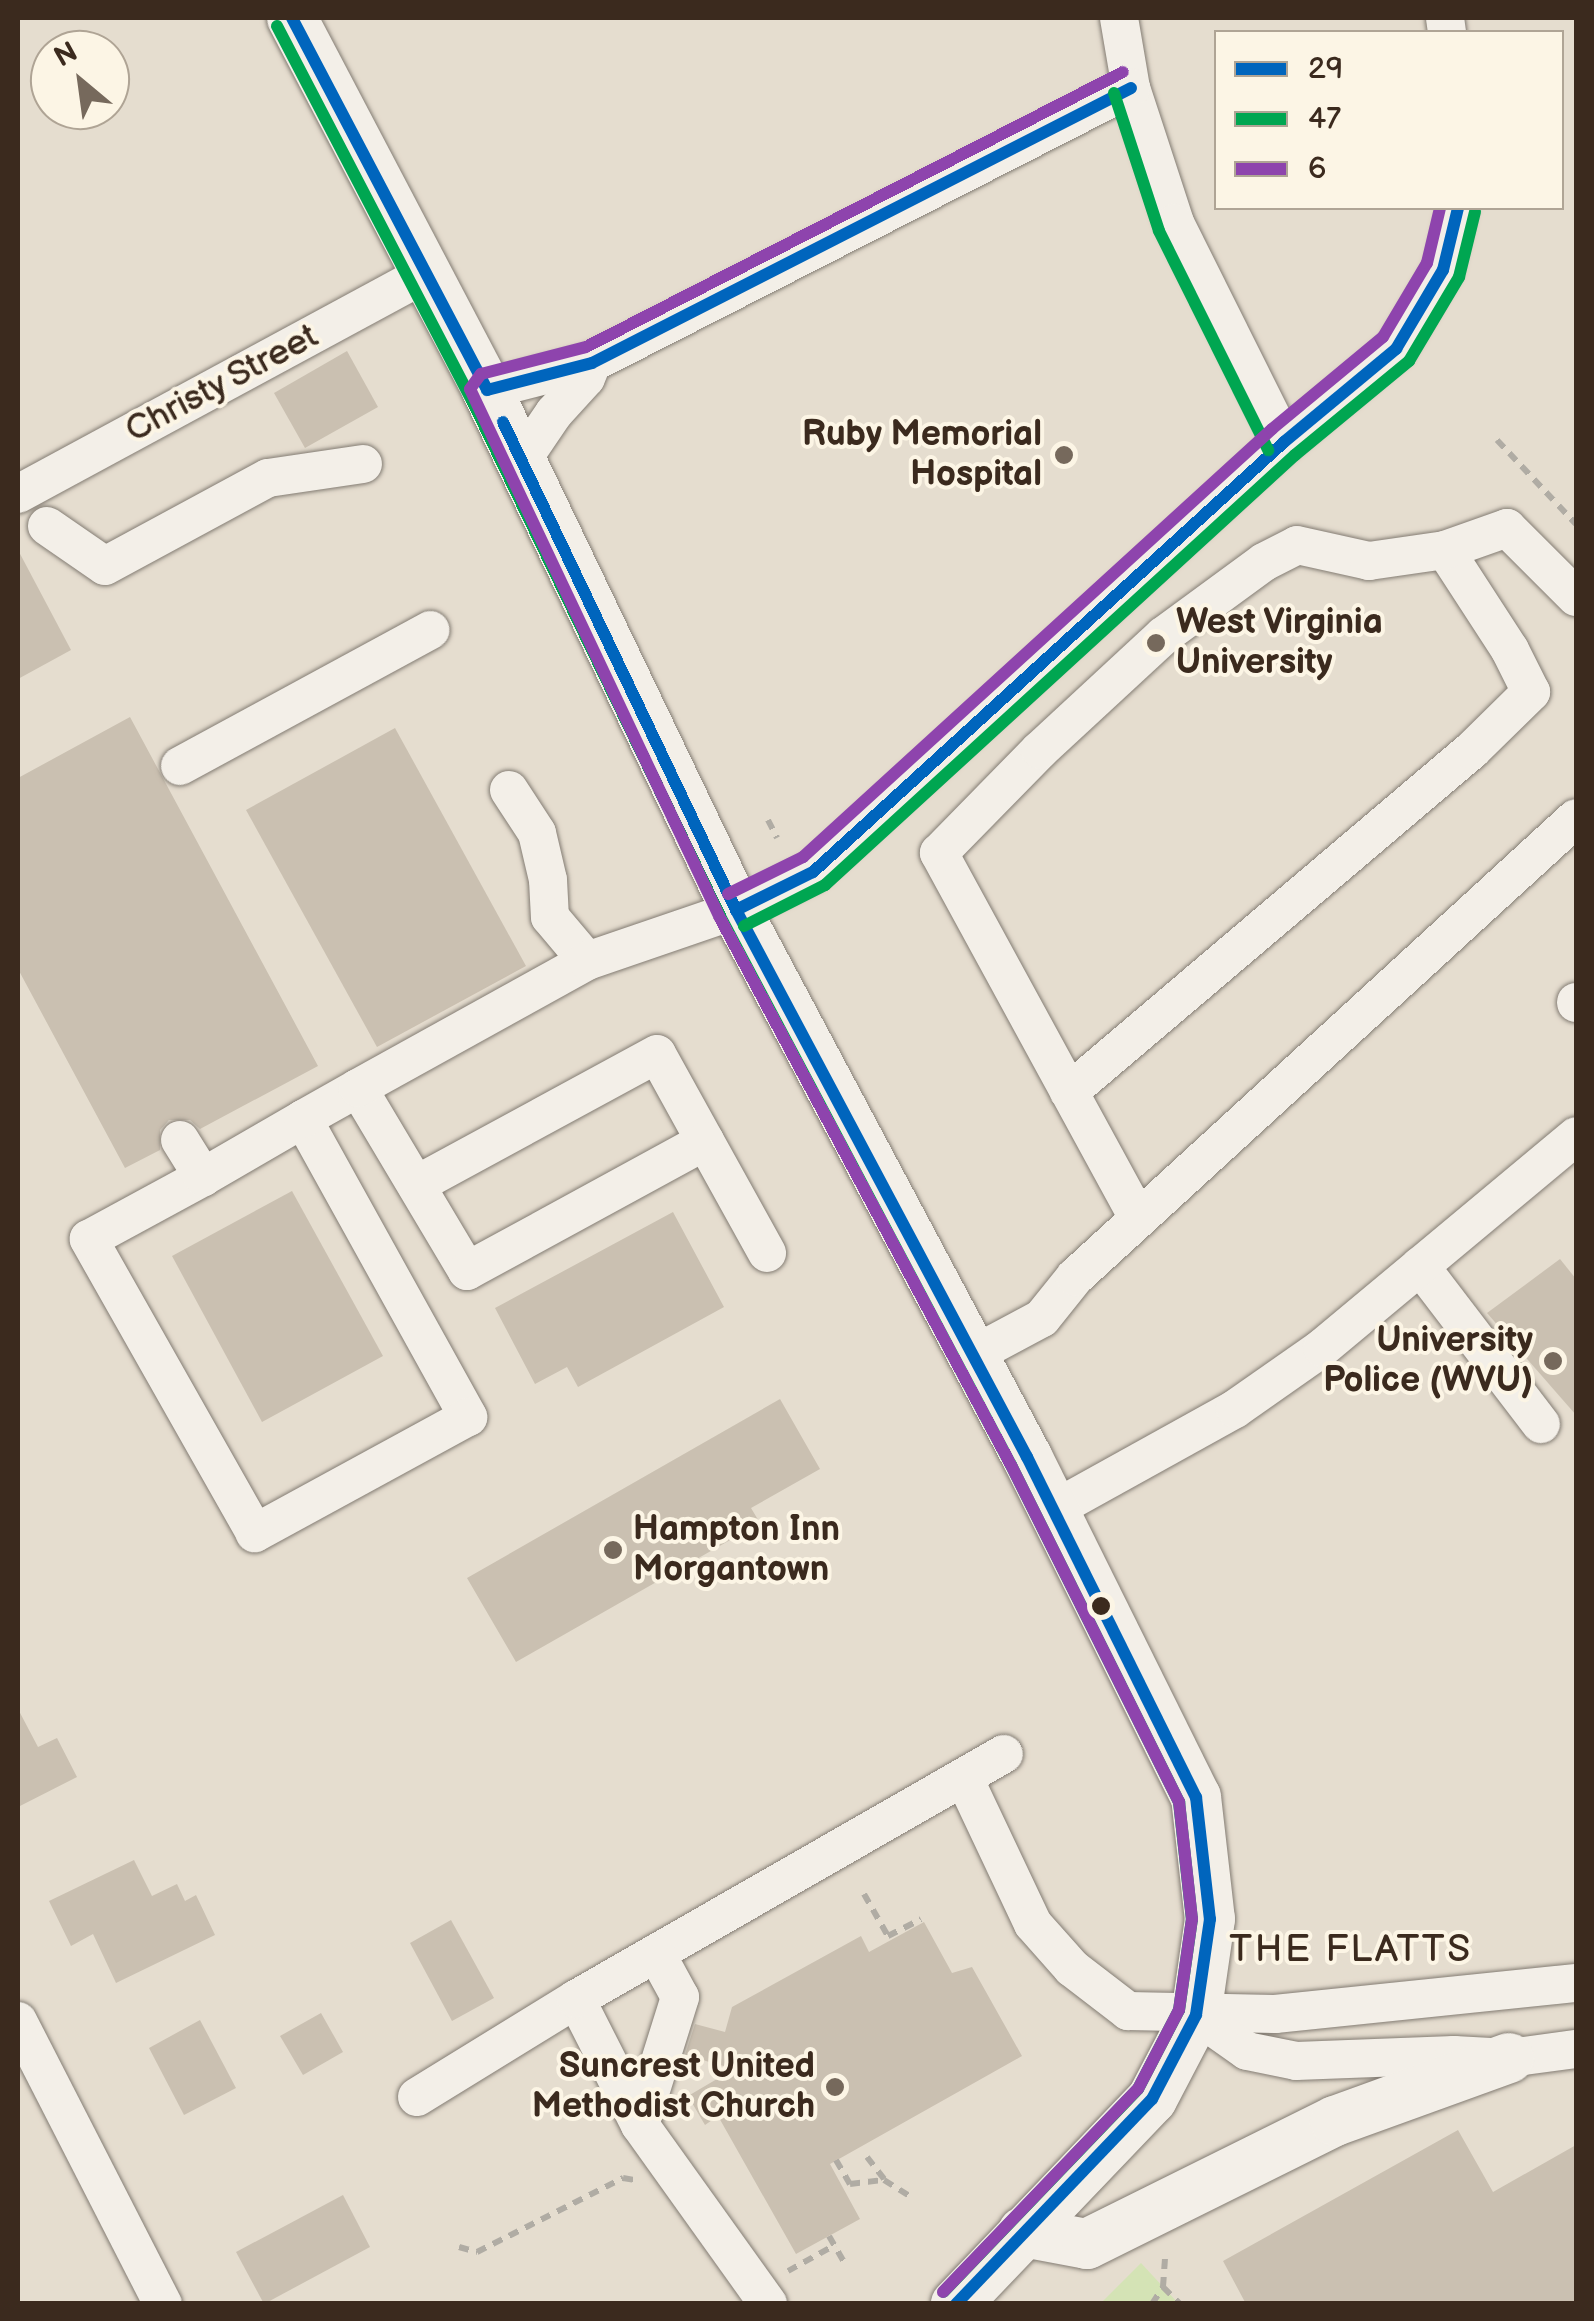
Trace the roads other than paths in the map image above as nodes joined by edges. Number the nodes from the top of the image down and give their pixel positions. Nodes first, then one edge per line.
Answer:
1 (292, 18) edge
2 (1119, 18) edge
3 (1131, 88) junction
4 (1458, 210) edge
5 (426, 273) junction
6 (592, 363) junction
7 (488, 390) junction
8 (1284, 442) junction
9 (522, 460) junction
10 (363, 464) dead end
11 (18, 494) edge
12 (46, 526) dead end
13 (1445, 550) junction
14 (1130, 582) junction
15 (1576, 596) edge
16 (430, 630) dead end
17 (1163, 636) junction
18 (180, 766) dead end
19 (509, 790) dead end
20 (1576, 818) edge
21 (736, 910) junction
22 (586, 961) junction
23 (358, 1088) junction
24 (1069, 1092) junction
25 (302, 1119) junction
26 (180, 1140) dead end
27 (706, 1140) junction
28 (1571, 1153) edge
29 (202, 1177) junction
30 (416, 1185) junction
31 (1138, 1218) junction
32 (767, 1254) dead end
33 (1420, 1266) junction
34 (973, 1355) junction
35 (1541, 1424) dead end
36 (1053, 1510) junction
37 (1004, 1754) dead end
38 (964, 1778) junction
39 (656, 1953) junction
40 (1576, 1982) edge
41 (576, 1999) junction
42 (1196, 2016) junction
43 (18, 2021) edge
44 (1576, 2049) edge
45 (1509, 2058) junction
46 (417, 2097) dead end
47 (640, 2125) junction
48 (1024, 2232) junction
49 (775, 2289) edge
50 (163, 2304) edge
51 (956, 2304) edge

1 - 5 main road
2 - 3 street
3 - 6 street
3 - 8 street
4 - 8 street
5 - 7 main road
5 - 11 street, Christy Street
6 - 7 street
6 - 9 street
7 - 9 main road
8 - 14 street
9 - 21 main road
10 - 12 street
13 - 15 street
13 - 17 street
13 - 24 street
14 - 17 street
14 - 21 street
16 - 18 street
17 - 24 street
19 - 22 street
20 - 31 street
21 - 22 street
21 - 34 main road
22 - 23 street
23 - 25 street
23 - 30 street
24 - 31 street
25 - 29 street
25 - 29 street
26 - 29 street
27 - 30 street
27 - 30 street
27 - 32 street
28 - 33 street
31 - 34 street
33 - 35 street
33 - 36 street
34 - 36 main road
36 - 42 main road
37 - 38 street
38 - 39 street
38 - 42 street
39 - 41 street
39 - 47 street
40 - 42 street
41 - 46 street
41 - 47 street
42 - 45 street
42 - 48 main road
43 - 50 street
44 - 45 street
45 - 48 main road
47 - 49 street
48 - 51 main road

